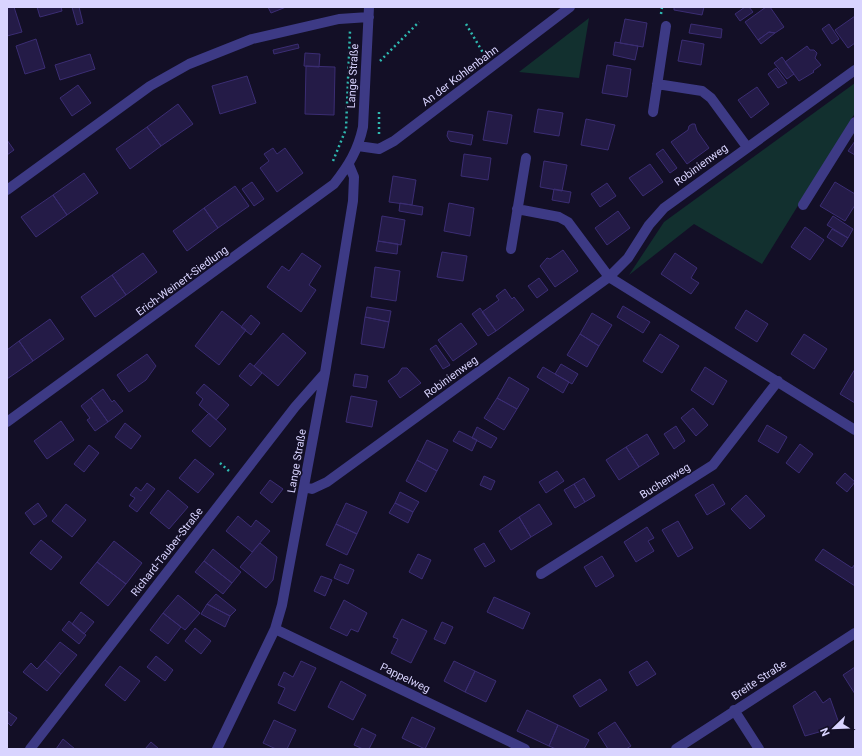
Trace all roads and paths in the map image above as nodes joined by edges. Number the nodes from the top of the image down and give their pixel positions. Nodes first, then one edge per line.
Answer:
1 (570, 7) edge
2 (369, 12) edge
3 (351, 17) junction
4 (419, 22) dead end
5 (466, 24) dead end
6 (666, 26) dead end
7 (380, 62) dead end
8 (491, 67) junction
9 (855, 70) edge
10 (657, 84) junction
11 (653, 112) dead end
12 (855, 122) edge
13 (358, 146) junction
14 (747, 147) junction
15 (526, 158) dead end
16 (332, 164) dead end
17 (349, 165) junction
18 (7, 190) edge
19 (803, 205) dead end
20 (517, 209) junction
21 (511, 249) dead end
22 (609, 277) junction
23 (325, 373) junction
24 (778, 381) junction
25 (7, 422) edge
26 (855, 430) edge
27 (304, 487) junction
28 (541, 574) dead end
29 (275, 629) junction
30 (855, 633) edge
31 (734, 710) junction
32 (30, 749) edge
33 (217, 749) edge
34 (525, 749) edge
35 (676, 749) edge
36 (759, 749) edge

1 - 8 street, An der Kohlenbahn
2 - 3 street
2 - 13 street, Lange Straße
3 - 16 path
3 - 18 street
4 - 7 path
5 - 8 path
6 - 10 street
8 - 13 street, An der Kohlenbahn
9 - 14 street, Robinienweg
10 - 11 street
10 - 14 street, Robinienweg
12 - 19 street
13 - 17 street, Erich-Weinert-Siedlung
14 - 22 street, Robinienweg
15 - 20 street
17 - 23 street, Lange Straße
17 - 25 street, Erich-Weinert-Siedlung
20 - 21 street
20 - 22 street
22 - 24 street
22 - 27 street, Robinienweg
23 - 27 street, Lange Straße
23 - 32 street, Richard-Tauber-Straße
24 - 26 street
24 - 28 street, Buchenweg
27 - 29 street, Lange Straße
29 - 33 street, Lange Straße
29 - 34 street, Pappelweg
30 - 31 street, Breite Straße
31 - 35 street, Breite Straße
31 - 36 street

